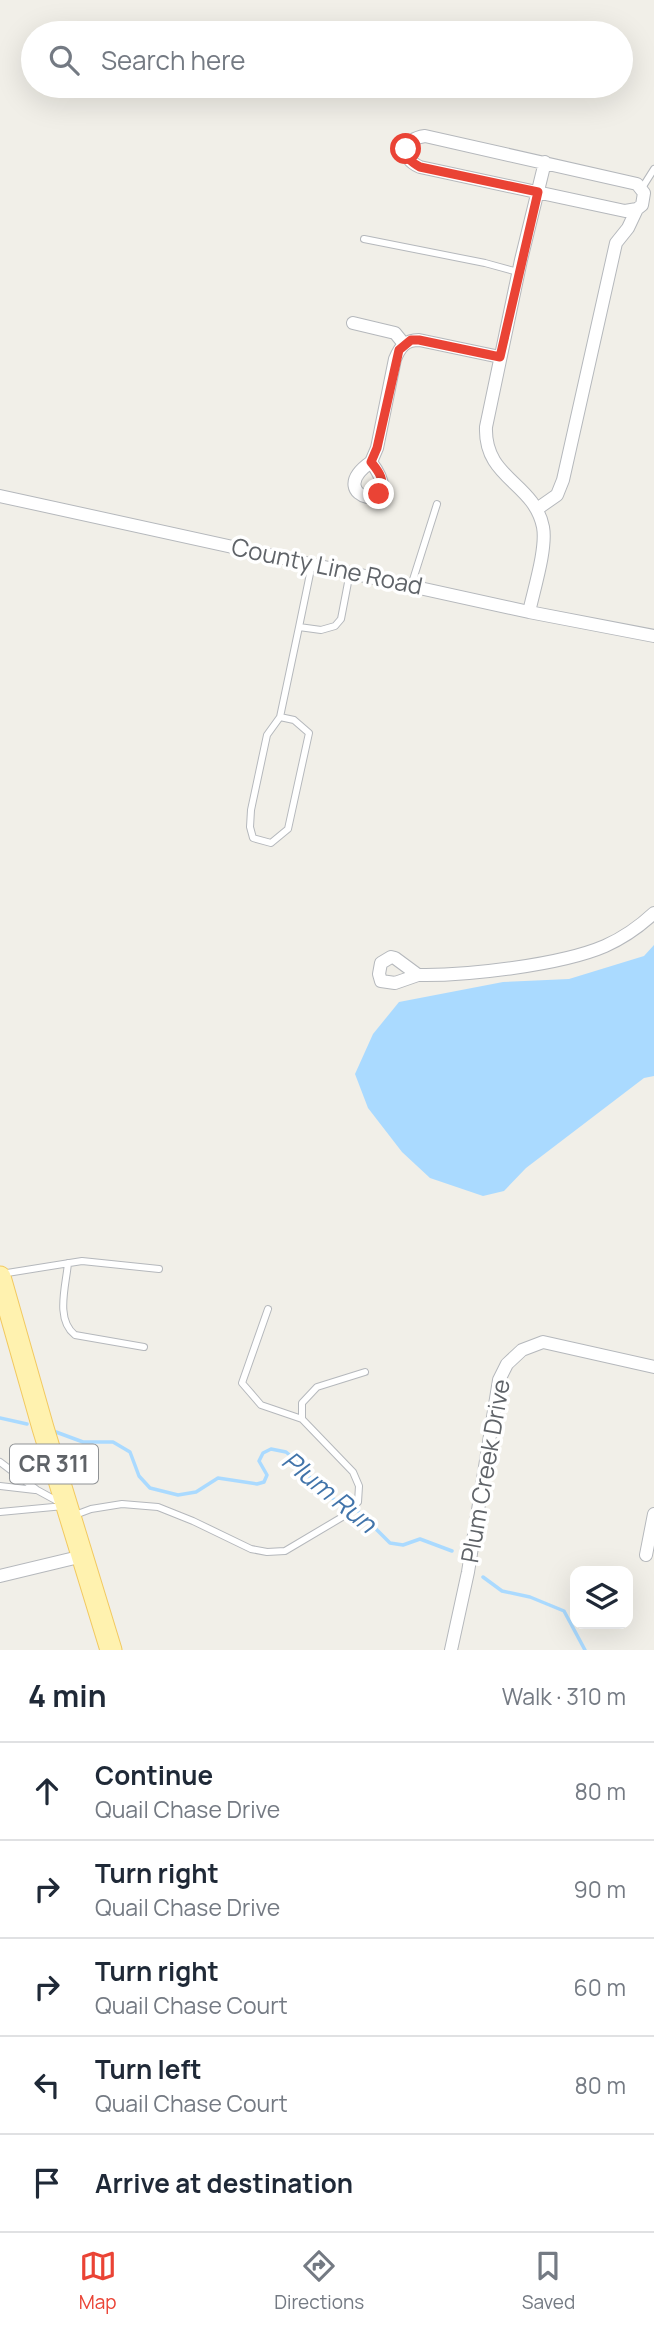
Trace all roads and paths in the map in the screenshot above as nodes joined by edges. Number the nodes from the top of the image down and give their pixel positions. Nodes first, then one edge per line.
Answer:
1 (545, 162) junction
2 (654, 169) edge
3 (642, 188) junction
4 (538, 192) junction
5 (637, 209) junction
6 (364, 239) dead end
7 (518, 272) junction
8 (353, 323) dead end
9 (404, 344) junction
10 (500, 357) junction
11 (371, 462) dead end
12 (0, 496) edge
13 (437, 504) dead end
14 (537, 509) junction
15 (312, 564) junction
16 (350, 572) junction
17 (411, 586) junction
18 (529, 612) junction
19 (299, 627) junction
20 (654, 636) edge
21 (280, 717) junction
22 (654, 913) edge
23 (418, 975) dead end
24 (68, 1263) junction
25 (159, 1269) dead end
26 (0, 1276) edge
27 (4, 1308) edge
28 (268, 1309) dead end
29 (144, 1347) dead end
30 (654, 1367) edge
31 (365, 1372) dead end
32 (302, 1419) junction
33 (0, 1462) edge
34 (0, 1486) edge
35 (37, 1490) junction
36 (68, 1511) junction
37 (0, 1512) edge
38 (654, 1514) edge
39 (646, 1555) dead end
40 (83, 1556) junction
41 (0, 1576) edge
42 (111, 1650) edge
43 (451, 1650) edge

1 - 3 street
1 - 4 street
1 - 4 street
2 - 3 lane
3 - 5 street
4 - 5 street
4 - 7 street
5 - 14 street
6 - 7 lane
7 - 10 street
8 - 9 street
9 - 10 street
9 - 11 street
10 - 14 street
12 - 15 street, County Line Road
13 - 17 lane
14 - 18 street
15 - 16 street, County Line Road
15 - 19 lane
16 - 17 street, County Line Road
16 - 19 lane
17 - 18 street, County Line Road
18 - 20 street, County Line Road
19 - 21 lane
21 - 21 lane
22 - 23 street
24 - 25 lane
24 - 26 lane
24 - 29 lane
26 - 27 main road, CR 311
27 - 36 main road, CR 311
28 - 32 lane
30 - 43 street, Plum Creek Drive
31 - 32 lane
32 - 36 lane
33 - 35 lane
34 - 35 lane
35 - 36 lane
36 - 37 lane
36 - 40 main road, CR 311
38 - 39 street
40 - 41 street
40 - 42 main road, CR 311

